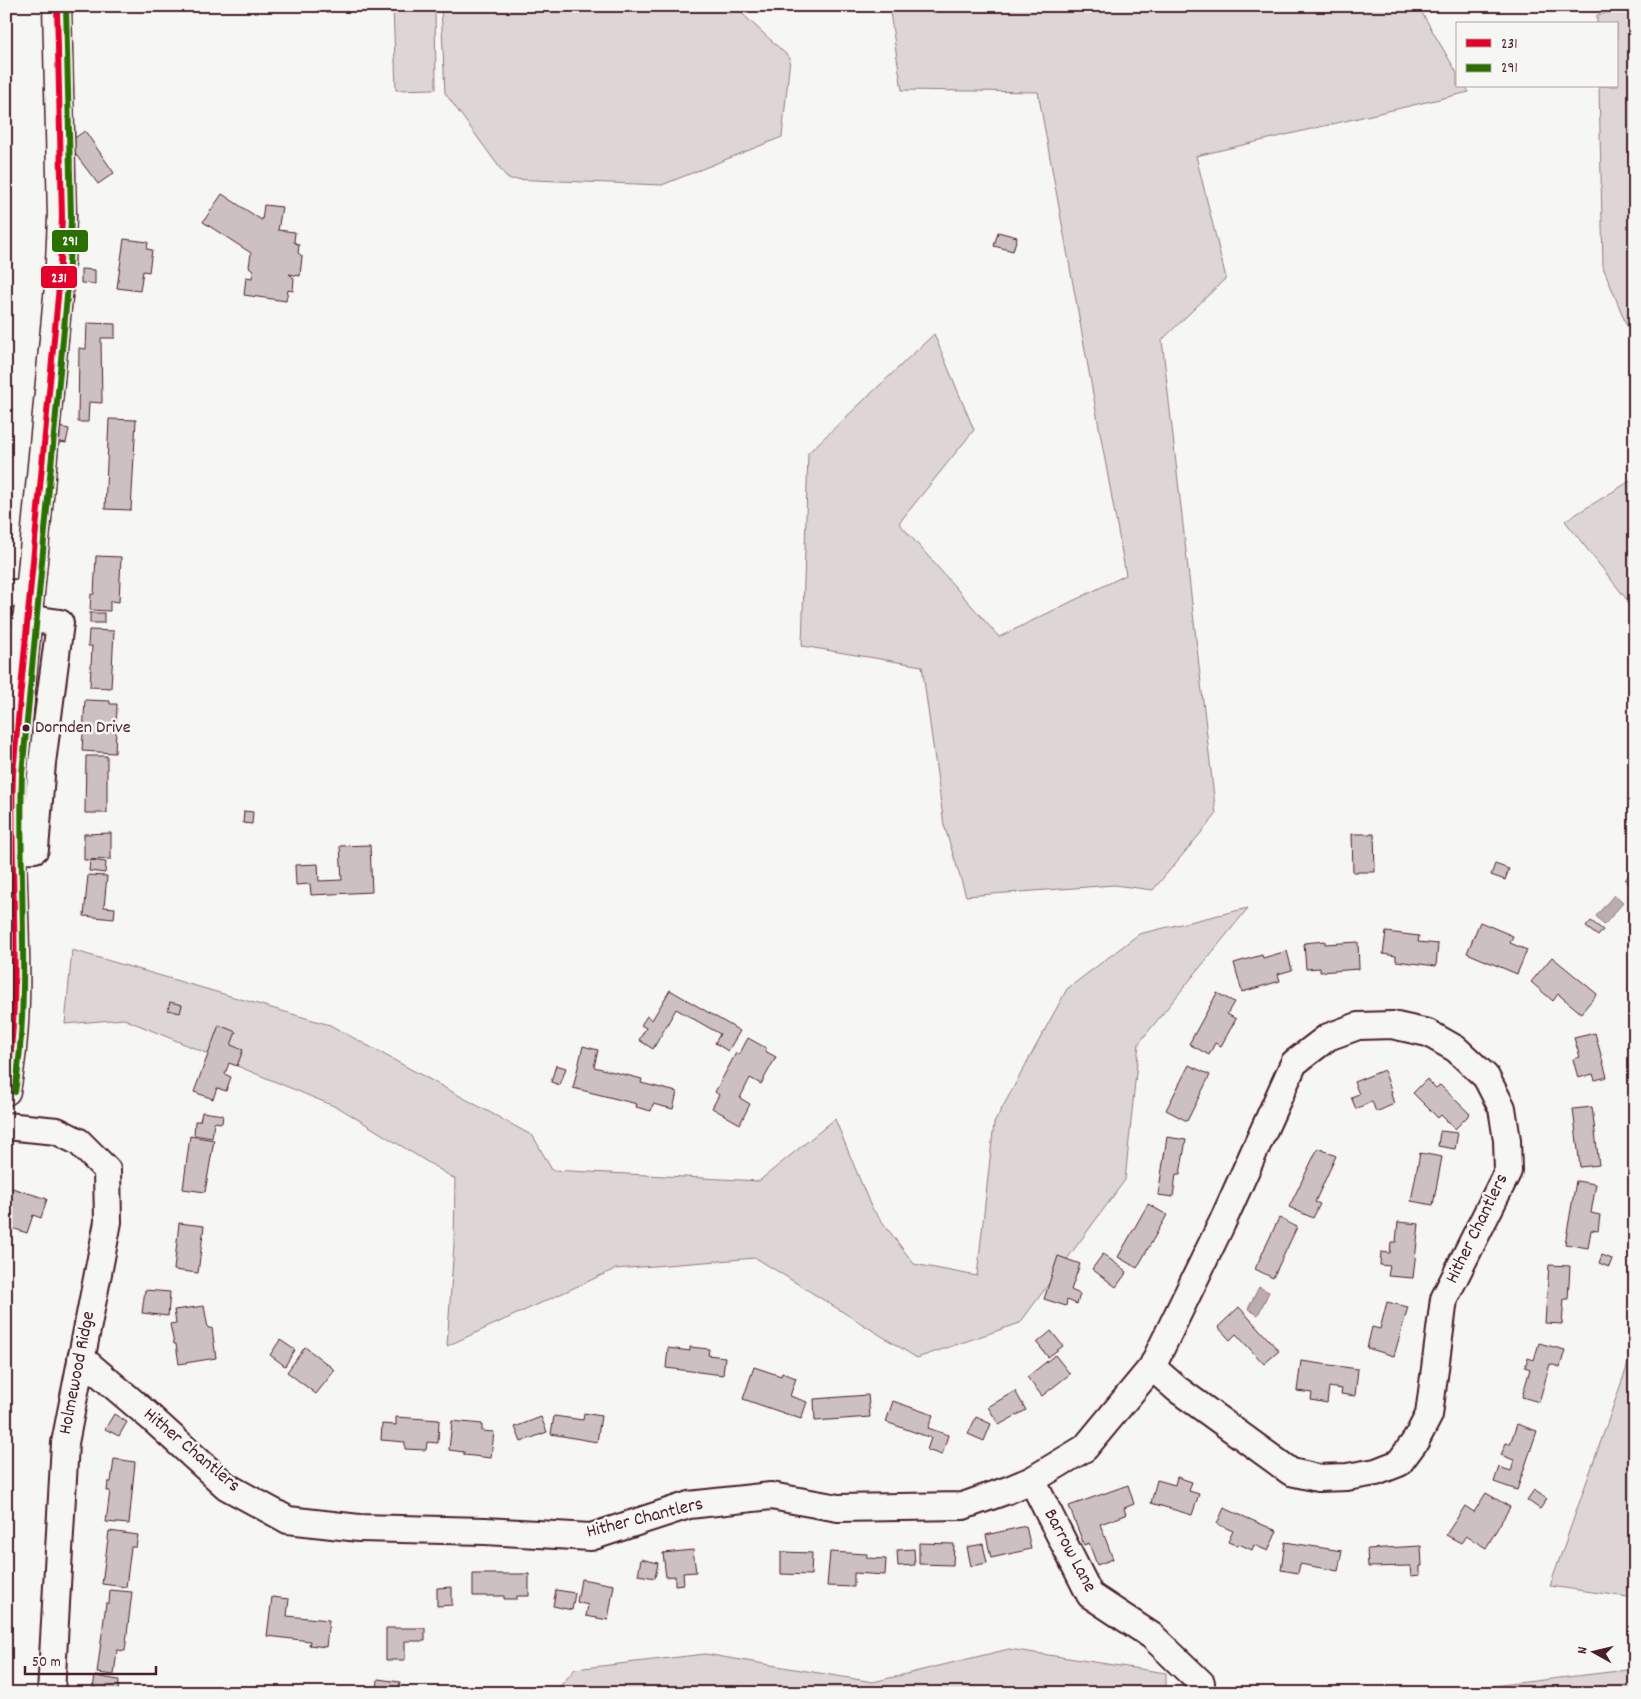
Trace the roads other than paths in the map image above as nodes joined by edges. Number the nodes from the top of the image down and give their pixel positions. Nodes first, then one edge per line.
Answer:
1 (57, 6) edge
2 (21, 602) edge
3 (6, 1091) edge
4 (6, 1126) edge
5 (81, 1358) junction
6 (1152, 1367) junction
7 (1032, 1480) junction
8 (51, 1693) edge
9 (1201, 1693) edge

1 - 2 main road
2 - 3 main road
4 - 5 street, Holmewood Ridge
5 - 7 street, Hither Chantlers
5 - 8 street, Holmewood Ridge
6 - 6 street, Hither Chantlers
6 - 7 street, Hither Chantlers
7 - 9 street, Barrow Lane

